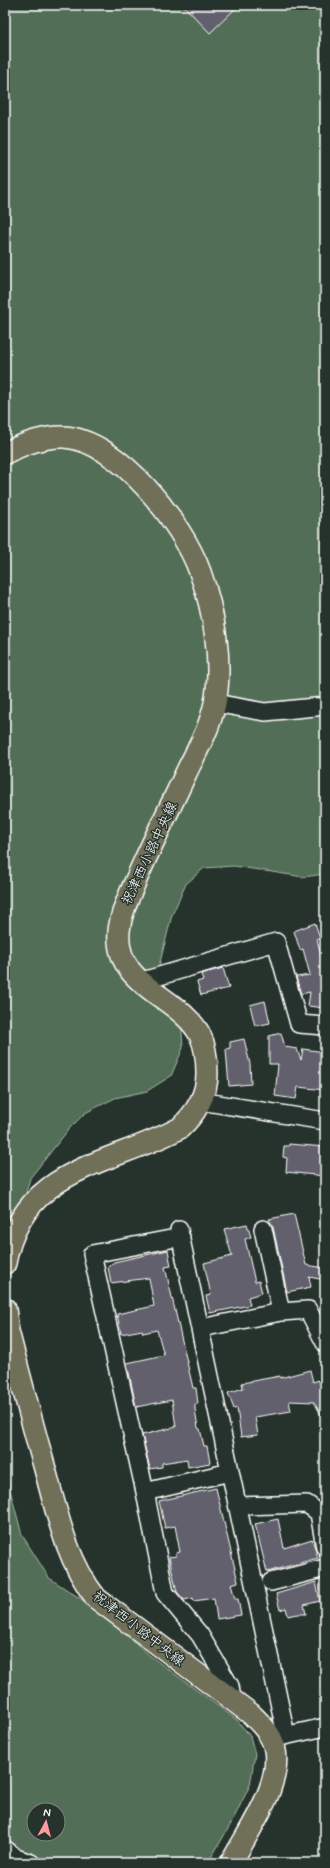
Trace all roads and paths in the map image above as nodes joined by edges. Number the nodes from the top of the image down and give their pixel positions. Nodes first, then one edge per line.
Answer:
1 (5, 453) edge
2 (215, 703) junction
3 (325, 706) edge
4 (139, 982) junction
5 (325, 1026) edge
6 (200, 1101) junction
7 (325, 1121) edge
8 (263, 1229) dead end
9 (5, 1264) edge
10 (5, 1309) edge
11 (281, 1312) junction
12 (201, 1328) junction
13 (325, 1343) edge
14 (230, 1472) junction
15 (145, 1492) junction
16 (238, 1506) junction
17 (325, 1547) edge
18 (325, 1568) edge
19 (271, 1582) dead end
20 (232, 1700) junction
21 (325, 1727) edge
22 (279, 1737) junction
23 (5, 1849) edge
24 (31, 1863) edge
25 (231, 1863) edge

1 - 2 main road, 祝津西小路中央線
2 - 3 street
2 - 4 main road, 祝津西小路中央線
4 - 5 street
4 - 6 main road, 祝津西小路中央線
6 - 7 street
6 - 9 main road, 祝津西小路中央線
8 - 11 street
10 - 20 main road, 祝津西小路中央線
11 - 12 street
11 - 13 street
12 - 14 street
12 - 15 street
14 - 15 street
14 - 16 street
15 - 20 street
16 - 17 street
16 - 22 street
18 - 19 street
20 - 22 main road, 祝津西小路中央線
21 - 22 street
22 - 25 main road, 祝津西小路中央線
23 - 24 street

